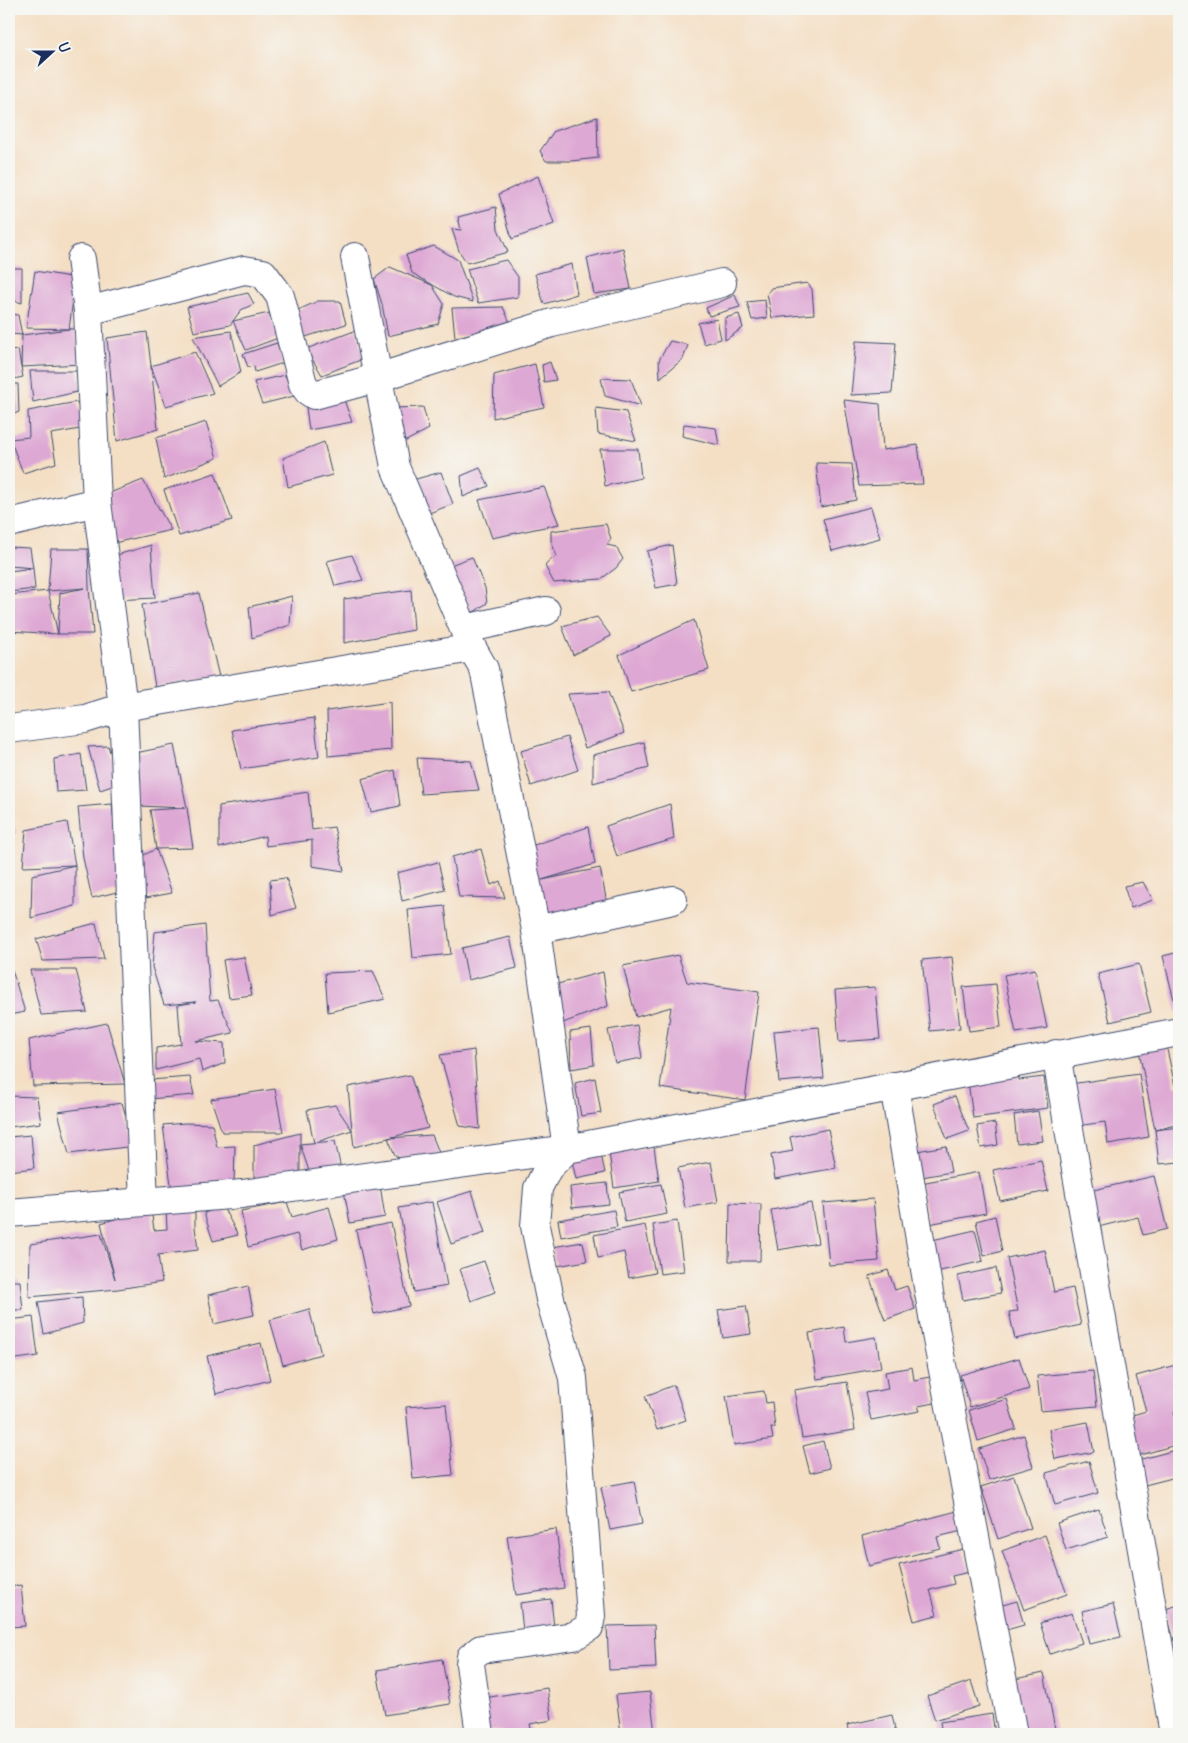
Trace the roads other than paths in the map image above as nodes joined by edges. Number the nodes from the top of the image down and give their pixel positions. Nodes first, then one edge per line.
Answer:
1 (355, 256) dead end
2 (81, 259) dead end
3 (722, 283) dead end
4 (88, 311) junction
5 (378, 378) junction
6 (97, 502) junction
7 (9, 524) edge
8 (546, 611) dead end
9 (469, 638) junction
10 (123, 707) junction
11 (9, 729) edge
12 (673, 900) dead end
13 (536, 930) junction
14 (1179, 1032) edge
15 (1056, 1054) junction
16 (894, 1086) junction
17 (567, 1149) junction
18 (144, 1202) junction
19 (9, 1213) edge
20 (480, 1734) edge
21 (1013, 1734) edge
22 (1174, 1734) edge

1 - 5 street
2 - 4 street
3 - 5 street
4 - 5 street
4 - 6 street
5 - 9 street
6 - 7 street
6 - 10 street
8 - 9 street
9 - 10 street
9 - 13 street
10 - 11 street
10 - 18 street
12 - 13 street
13 - 17 street
14 - 15 street
15 - 16 street
15 - 22 street
16 - 17 street
16 - 21 street
17 - 18 street
17 - 20 street
18 - 19 street

